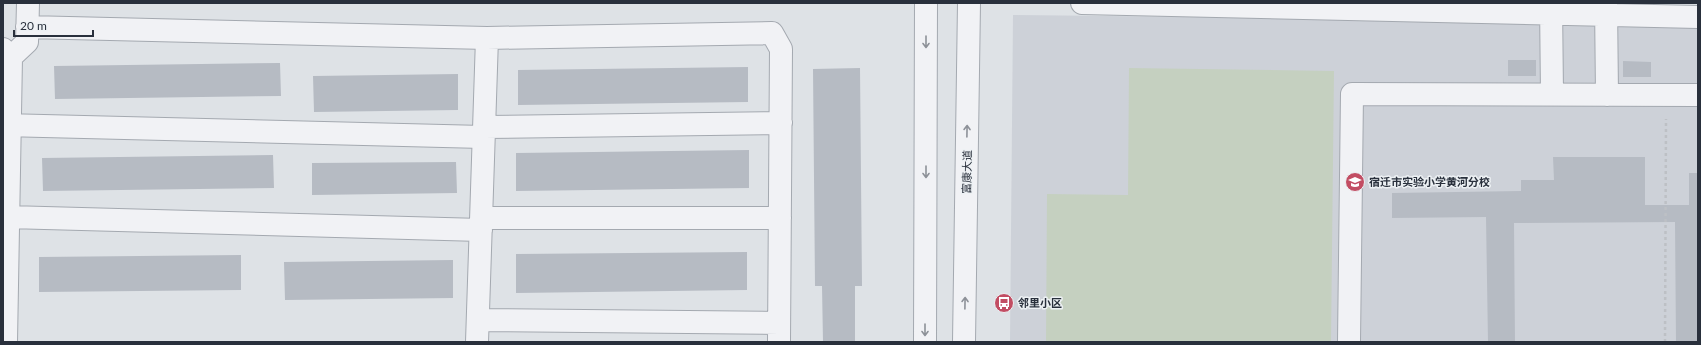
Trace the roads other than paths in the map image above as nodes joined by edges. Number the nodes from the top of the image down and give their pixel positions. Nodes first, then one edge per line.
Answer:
1 (28, 3) edge
2 (926, 3) edge
3 (969, 3) edge
4 (1082, 3) edge
5 (1551, 8) edge
6 (1606, 9) edge
7 (1698, 17) edge
8 (27, 27) junction
9 (487, 38) junction
10 (7, 53) edge
11 (1552, 94) junction
12 (1607, 95) junction
13 (1698, 95) edge
14 (780, 123) junction
15 (6, 125) edge
16 (484, 132) junction
17 (780, 218) junction
18 (481, 224) junction
19 (6, 225) edge
20 (478, 320) junction
21 (779, 332) edge
22 (6, 342) edge
23 (477, 342) edge
24 (925, 342) edge
25 (964, 342) edge
26 (1349, 342) edge

1 - 8 street
2 -> 24 street
25 -> 3 street, 富康大道
4 - 5 street
5 - 6 street
5 - 11 street
6 - 7 street
6 - 12 street
8 - 9 street
8 - 10 street
9 - 14 street
9 - 16 street
10 - 15 street
11 - 12 street
11 - 26 street
12 - 13 street
14 - 16 street
14 - 17 street
15 - 16 street
15 - 19 street
16 - 18 street
17 - 18 street
17 - 21 street
18 - 19 street
18 - 20 street
19 - 22 street
20 - 21 street
20 - 23 street

